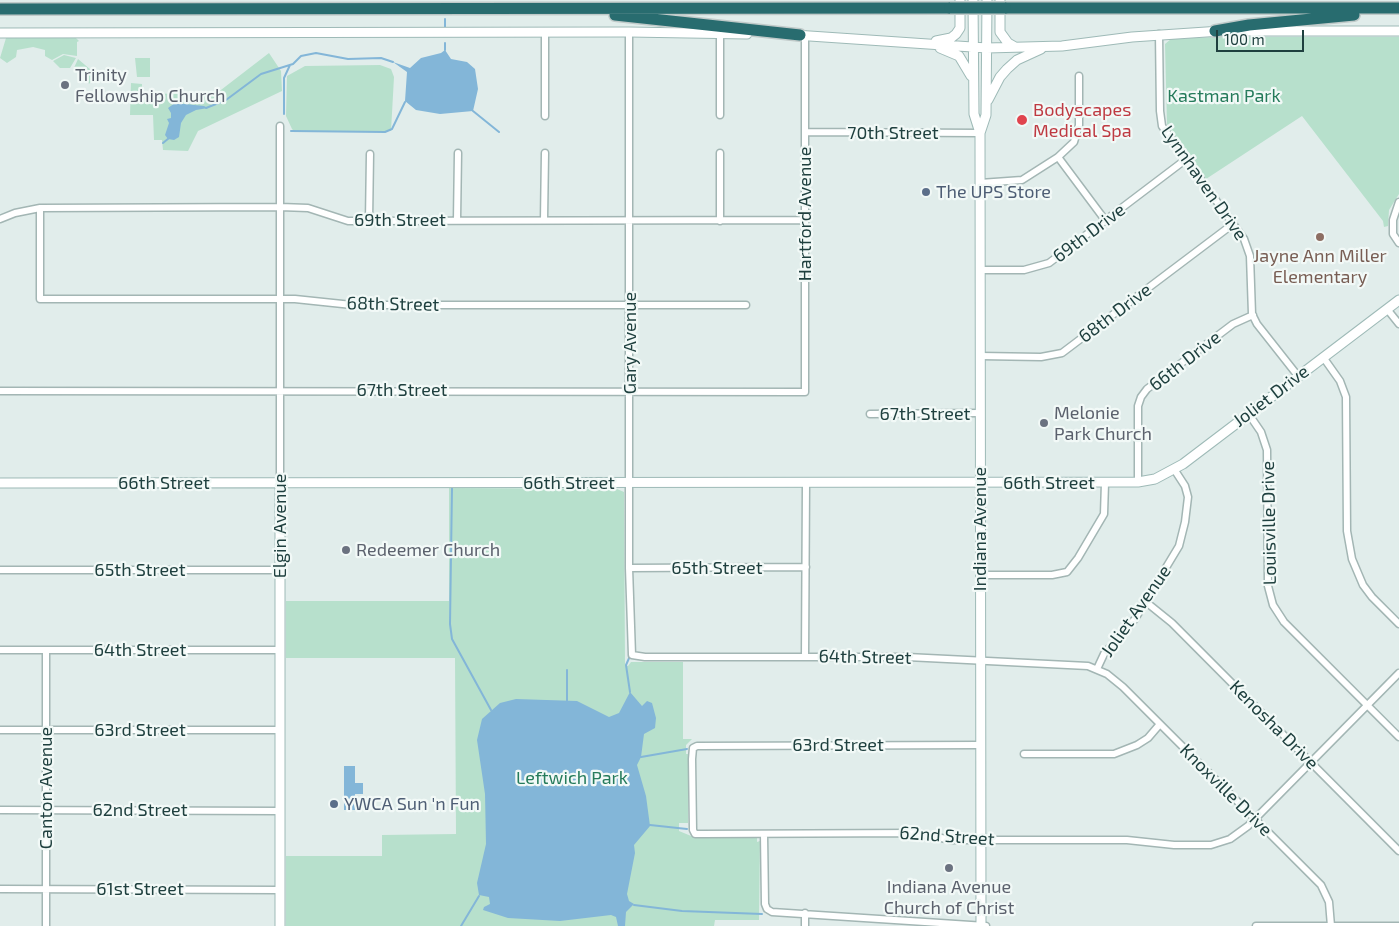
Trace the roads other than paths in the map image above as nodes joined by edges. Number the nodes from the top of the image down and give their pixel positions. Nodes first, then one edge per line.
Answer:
1 (960, 0) edge
2 (973, 0) edge
3 (987, 0) edge
4 (1003, 4) edge
5 (1399, 8) edge
6 (0, 9) edge
7 (56, 9) junction
8 (568, 9) junction
9 (1399, 13) edge
10 (0, 16) edge
11 (0, 32) edge
12 (545, 32) junction
13 (629, 32) junction
14 (1215, 32) junction
15 (1399, 32) edge
16 (720, 33) junction
17 (1159, 34) junction
18 (802, 35) junction
19 (923, 44) junction
20 (1062, 46) junction
21 (1015, 47) junction
22 (973, 48) junction
23 (987, 48) junction
24 (1079, 76) dead end
25 (973, 80) junction
26 (986, 103) junction
27 (720, 115) dead end
28 (544, 116) dead end
29 (280, 126) dead end
30 (805, 132) junction
31 (980, 133) junction
32 (458, 153) dead end
33 (545, 153) dead end
34 (370, 154) dead end
35 (720, 154) dead end
36 (1058, 157) junction
37 (1185, 160) junction
38 (980, 183) junction
39 (1399, 202) edge
40 (280, 206) junction
41 (40, 208) junction
42 (0, 219) edge
43 (457, 220) junction
44 (544, 220) junction
45 (805, 220) junction
46 (1105, 220) junction
47 (369, 221) junction
48 (630, 221) junction
49 (720, 221) junction
50 (1233, 224) junction
51 (1399, 243) edge
52 (980, 270) junction
53 (280, 299) junction
54 (1399, 300) edge
55 (630, 304) junction
56 (746, 305) dead end
57 (1387, 309) junction
58 (1253, 315) junction
59 (1399, 324) edge
60 (980, 356) junction
61 (1323, 357) junction
62 (1298, 376) junction
63 (280, 390) junction
64 (0, 391) edge
65 (630, 391) junction
66 (805, 392) joint
67 (980, 413) junction
68 (870, 414) dead end
69 (1248, 414) junction
70 (1174, 469) junction
71 (1138, 482) junction
72 (0, 483) edge
73 (280, 483) junction
74 (630, 483) junction
75 (806, 483) junction
76 (980, 483) junction
77 (1105, 483) junction
78 (806, 567) junction
79 (629, 568) junction
80 (0, 570) edge
81 (280, 570) junction
82 (980, 575) junction
83 (1146, 602) junction
84 (1399, 624) edge
85 (0, 650) edge
86 (46, 650) junction
87 (280, 650) junction
88 (632, 655) joint
89 (805, 657) junction
90 (980, 662) junction
91 (1097, 669) junction
92 (1399, 673) edge
93 (1367, 705) junction
94 (1160, 724) junction
95 (0, 730) edge
96 (46, 730) junction
97 (280, 730) junction
98 (1399, 736) edge
99 (981, 745) junction
100 (1024, 754) dead end
101 (1310, 762) junction
102 (0, 810) edge
103 (47, 810) junction
104 (280, 811) junction
105 (1255, 819) junction
106 (694, 832) joint
107 (764, 834) junction
108 (981, 840) junction
109 (1399, 851) edge
110 (0, 889) edge
111 (46, 889) junction
112 (280, 890) junction
113 (805, 913) junction
114 (46, 926) edge
115 (280, 926) edge
116 (805, 926) edge
117 (981, 926) edge
118 (986, 926) edge
119 (1256, 926) edge
120 (1331, 926) edge
121 (1399, 926) edge

1 - 19 main road
2 - 22 main road, Indiana Avenue
3 - 23 main road, Indiana Avenue
4 - 5 highway
4 - 8 highway, bridge
4 - 21 main road
6 - 7 highway
7 - 8 highway
7 - 10 highway
8 - 18 highway
9 - 14 highway
11 - 12 main road
12 - 13 main road
12 - 28 street
13 - 16 main road
13 - 48 street, Gary Avenue
14 - 15 main road
14 - 17 main road
16 - 18 main road
16 - 27 street
17 - 20 main road
17 - 37 street, Lynnhaven Drive
18 - 19 main road
18 - 30 street, Hartford Avenue
19 - 22 main road
19 - 25 main road
20 - 21 main road
20 - 26 main road
21 - 23 main road
22 - 23 main road
22 - 25 main road, Indiana Avenue
23 - 26 main road, Indiana Avenue
24 - 36 street
25 - 31 main road, Indiana Avenue
26 - 31 main road, Indiana Avenue
29 - 40 street, Elgin Avenue
30 - 31 street, 70th Street
30 - 45 street, Hartford Avenue
31 - 38 main road, Indiana Avenue
32 - 43 street
33 - 44 street
34 - 47 street
35 - 49 street
36 - 38 street
36 - 46 street
37 - 46 street, 69th Drive
37 - 50 street, Lynnhaven Drive
38 - 52 main road, Indiana Avenue
39 - 51 street
40 - 41 street, 69th Street
40 - 47 street, 69th Street
40 - 53 street, Elgin Avenue
41 - 42 street, 69th Street
41 - 53 street, 68th Street
43 - 44 street, 69th Street
43 - 47 street, 69th Street
44 - 48 street, 69th Street
45 - 49 street, 69th Street
45 - 66 street, Hartford Avenue
46 - 52 street, 69th Drive
48 - 49 street, 69th Street
48 - 55 street, Gary Avenue
50 - 58 street, Lynnhaven Drive
50 - 60 street, 68th Drive
52 - 60 main road, Indiana Avenue
53 - 55 street, 68th Street
53 - 63 street, Elgin Avenue
54 - 57 main road, Joliet Drive
55 - 56 street, 68th Street
55 - 65 street, Gary Avenue
57 - 59 street
57 - 61 main road, Joliet Drive
58 - 62 street
58 - 71 street, 66th Drive
60 - 67 main road, Indiana Avenue
61 - 62 main road, Joliet Drive
61 - 84 street
62 - 69 main road, Joliet Drive
63 - 64 street, 67th Street
63 - 65 street, 67th Street
63 - 73 street, Elgin Avenue
65 - 66 street, 67th Street
65 - 74 street, Gary Avenue
67 - 68 street, 67th Street
67 - 76 main road, Indiana Avenue
69 - 70 main road, Joliet Drive
69 - 93 street, Louisville Drive
70 - 71 main road, Joliet Drive
70 - 83 street, Joliet Avenue
71 - 77 main road, 66th Street
72 - 73 main road, 66th Street
73 - 74 main road, 66th Street
73 - 81 main road, Elgin Avenue
74 - 75 main road, 66th Street
74 - 79 street, Gary Avenue
75 - 76 main road, 66th Street
75 - 78 street
76 - 77 main road, 66th Street
76 - 82 main road, Indiana Avenue
77 - 82 street
78 - 79 street, 65th Street
78 - 89 street
79 - 88 street, Gary Avenue
80 - 81 street, 65th Street
81 - 87 main road, Elgin Avenue
82 - 90 main road, Indiana Avenue
83 - 91 street, Joliet Avenue
83 - 101 street, Kenosha Drive
85 - 86 street, 64th Street
86 - 87 street, 64th Street
86 - 96 street, Canton Avenue
87 - 97 main road, Elgin Avenue
88 - 89 street, 64th Street
89 - 90 street, 64th Street
90 - 91 street, 64th Street
90 - 99 main road, Indiana Avenue
91 - 94 street, Knoxville Drive
92 - 93 street
93 - 98 street, Louisville Drive
93 - 101 street
94 - 100 street
94 - 105 street, Knoxville Drive
95 - 96 street, 63rd Street
96 - 97 street, 63rd Street
96 - 103 street, Canton Avenue
97 - 104 main road, Elgin Avenue
99 - 106 street, 63rd Street
99 - 108 main road, Indiana Avenue
101 - 105 street
101 - 109 street, Kenosha Drive
102 - 103 street, 62nd Street
103 - 104 street, 62nd Street
103 - 111 street, Canton Avenue
104 - 112 main road, Elgin Avenue
105 - 108 street, 62nd Street
105 - 120 street, Knoxville Drive
106 - 107 street, 62nd Street
107 - 108 street, 62nd Street
107 - 113 street
108 - 117 main road, Indiana Avenue
110 - 111 street, 61st Street
111 - 112 street, 61st Street
111 - 114 street, Canton Avenue
112 - 115 main road, Elgin Avenue
113 - 116 street
113 - 117 street
117 - 118 street
119 - 120 street
120 - 121 street

